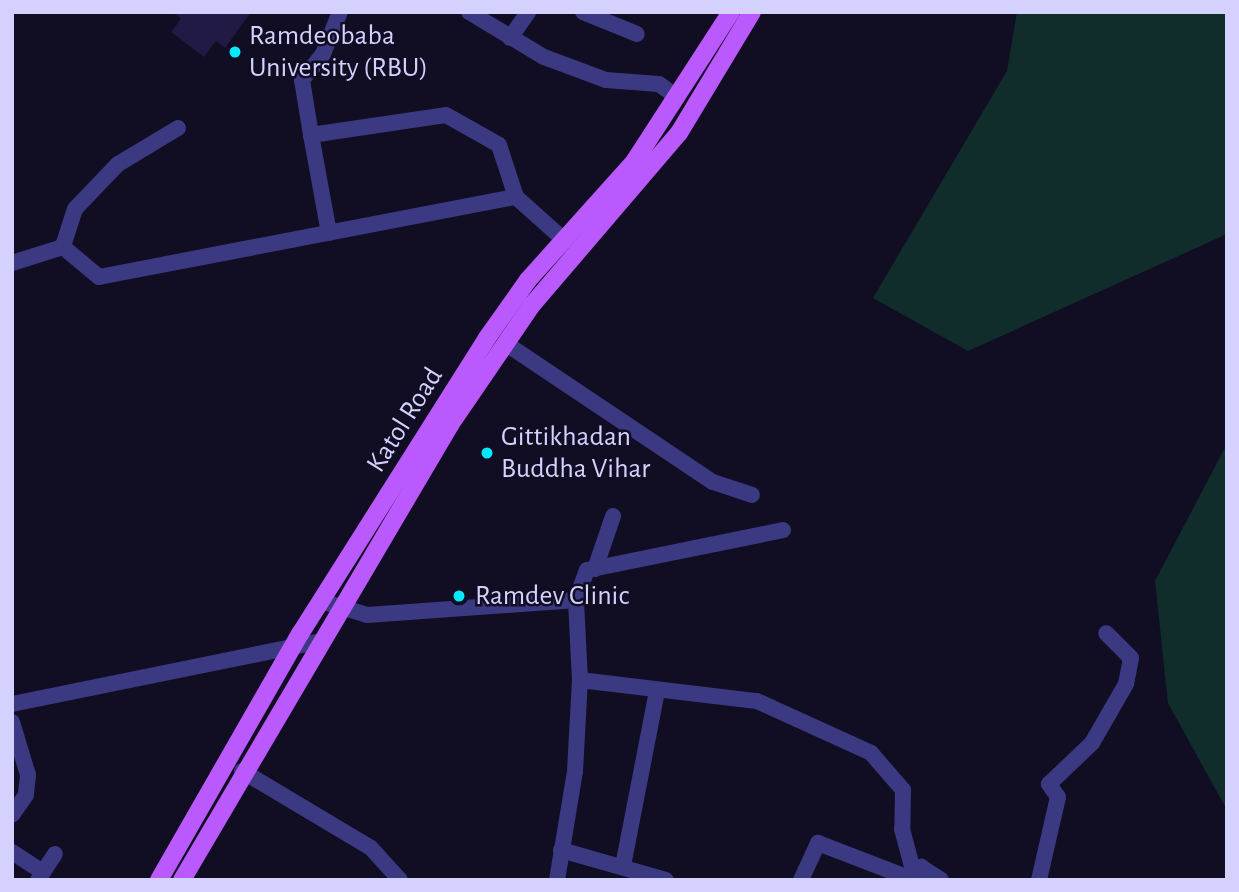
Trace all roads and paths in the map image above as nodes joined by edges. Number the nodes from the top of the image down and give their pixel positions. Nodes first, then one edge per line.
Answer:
1 (340, 12) edge
2 (469, 12) edge
3 (528, 12) edge
4 (583, 12) edge
5 (731, 12) edge
6 (752, 12) edge
7 (637, 34) dead end
8 (510, 38) junction
9 (677, 97) junction
10 (178, 128) dead end
11 (311, 135) junction
12 (516, 197) junction
13 (329, 233) junction
14 (571, 246) junction
15 (63, 247) junction
16 (12, 263) edge
17 (505, 343) junction
18 (752, 495) dead end
19 (613, 516) dead end
20 (783, 530) dead end
21 (596, 569) junction
22 (576, 600) junction
23 (321, 601) junction
24 (342, 610) junction
25 (1106, 633) dead end
26 (317, 642) junction
27 (294, 647) junction
28 (580, 680) junction
29 (657, 691) junction
30 (12, 704) edge
31 (12, 722) edge
32 (242, 771) junction
33 (12, 815) edge
34 (561, 850) junction
35 (12, 852) edge
36 (55, 854) dead end
37 (623, 866) junction
38 (40, 876) edge
39 (915, 879) edge
40 (159, 880) edge
41 (182, 880) edge
42 (400, 880) edge
43 (557, 880) edge
44 (666, 880) edge
45 (801, 880) edge
46 (941, 880) edge
47 (1039, 880) edge

1 - 11 street
2 - 8 street
3 - 8 street
4 - 7 street
5 - 9 main road, Katol Road
6 - 14 main road, Katol Road
8 - 9 street
9 - 14 main road, Katol Road
10 - 15 street
11 - 12 street
11 - 13 street
12 - 13 street
12 - 14 street
13 - 15 street
14 - 17 main road, Katol Road
14 - 23 main road, Katol Road
15 - 16 street
17 - 18 street
17 - 24 main road, Katol Road
19 - 21 street
20 - 21 street
21 - 22 street
22 - 24 street
22 - 28 street
23 - 24 street
23 - 27 main road, Katol Road
24 - 26 main road, Katol Road
25 - 47 street
26 - 27 street
26 - 32 main road, Katol Road
27 - 30 street
27 - 40 main road, Katol Road
28 - 29 street
28 - 34 street
29 - 37 street
29 - 39 street
31 - 33 street
32 - 41 main road, Katol Road
32 - 42 street
34 - 37 street
34 - 43 street
35 - 38 street
36 - 38 street
37 - 44 street
39 - 45 street
39 - 46 street

